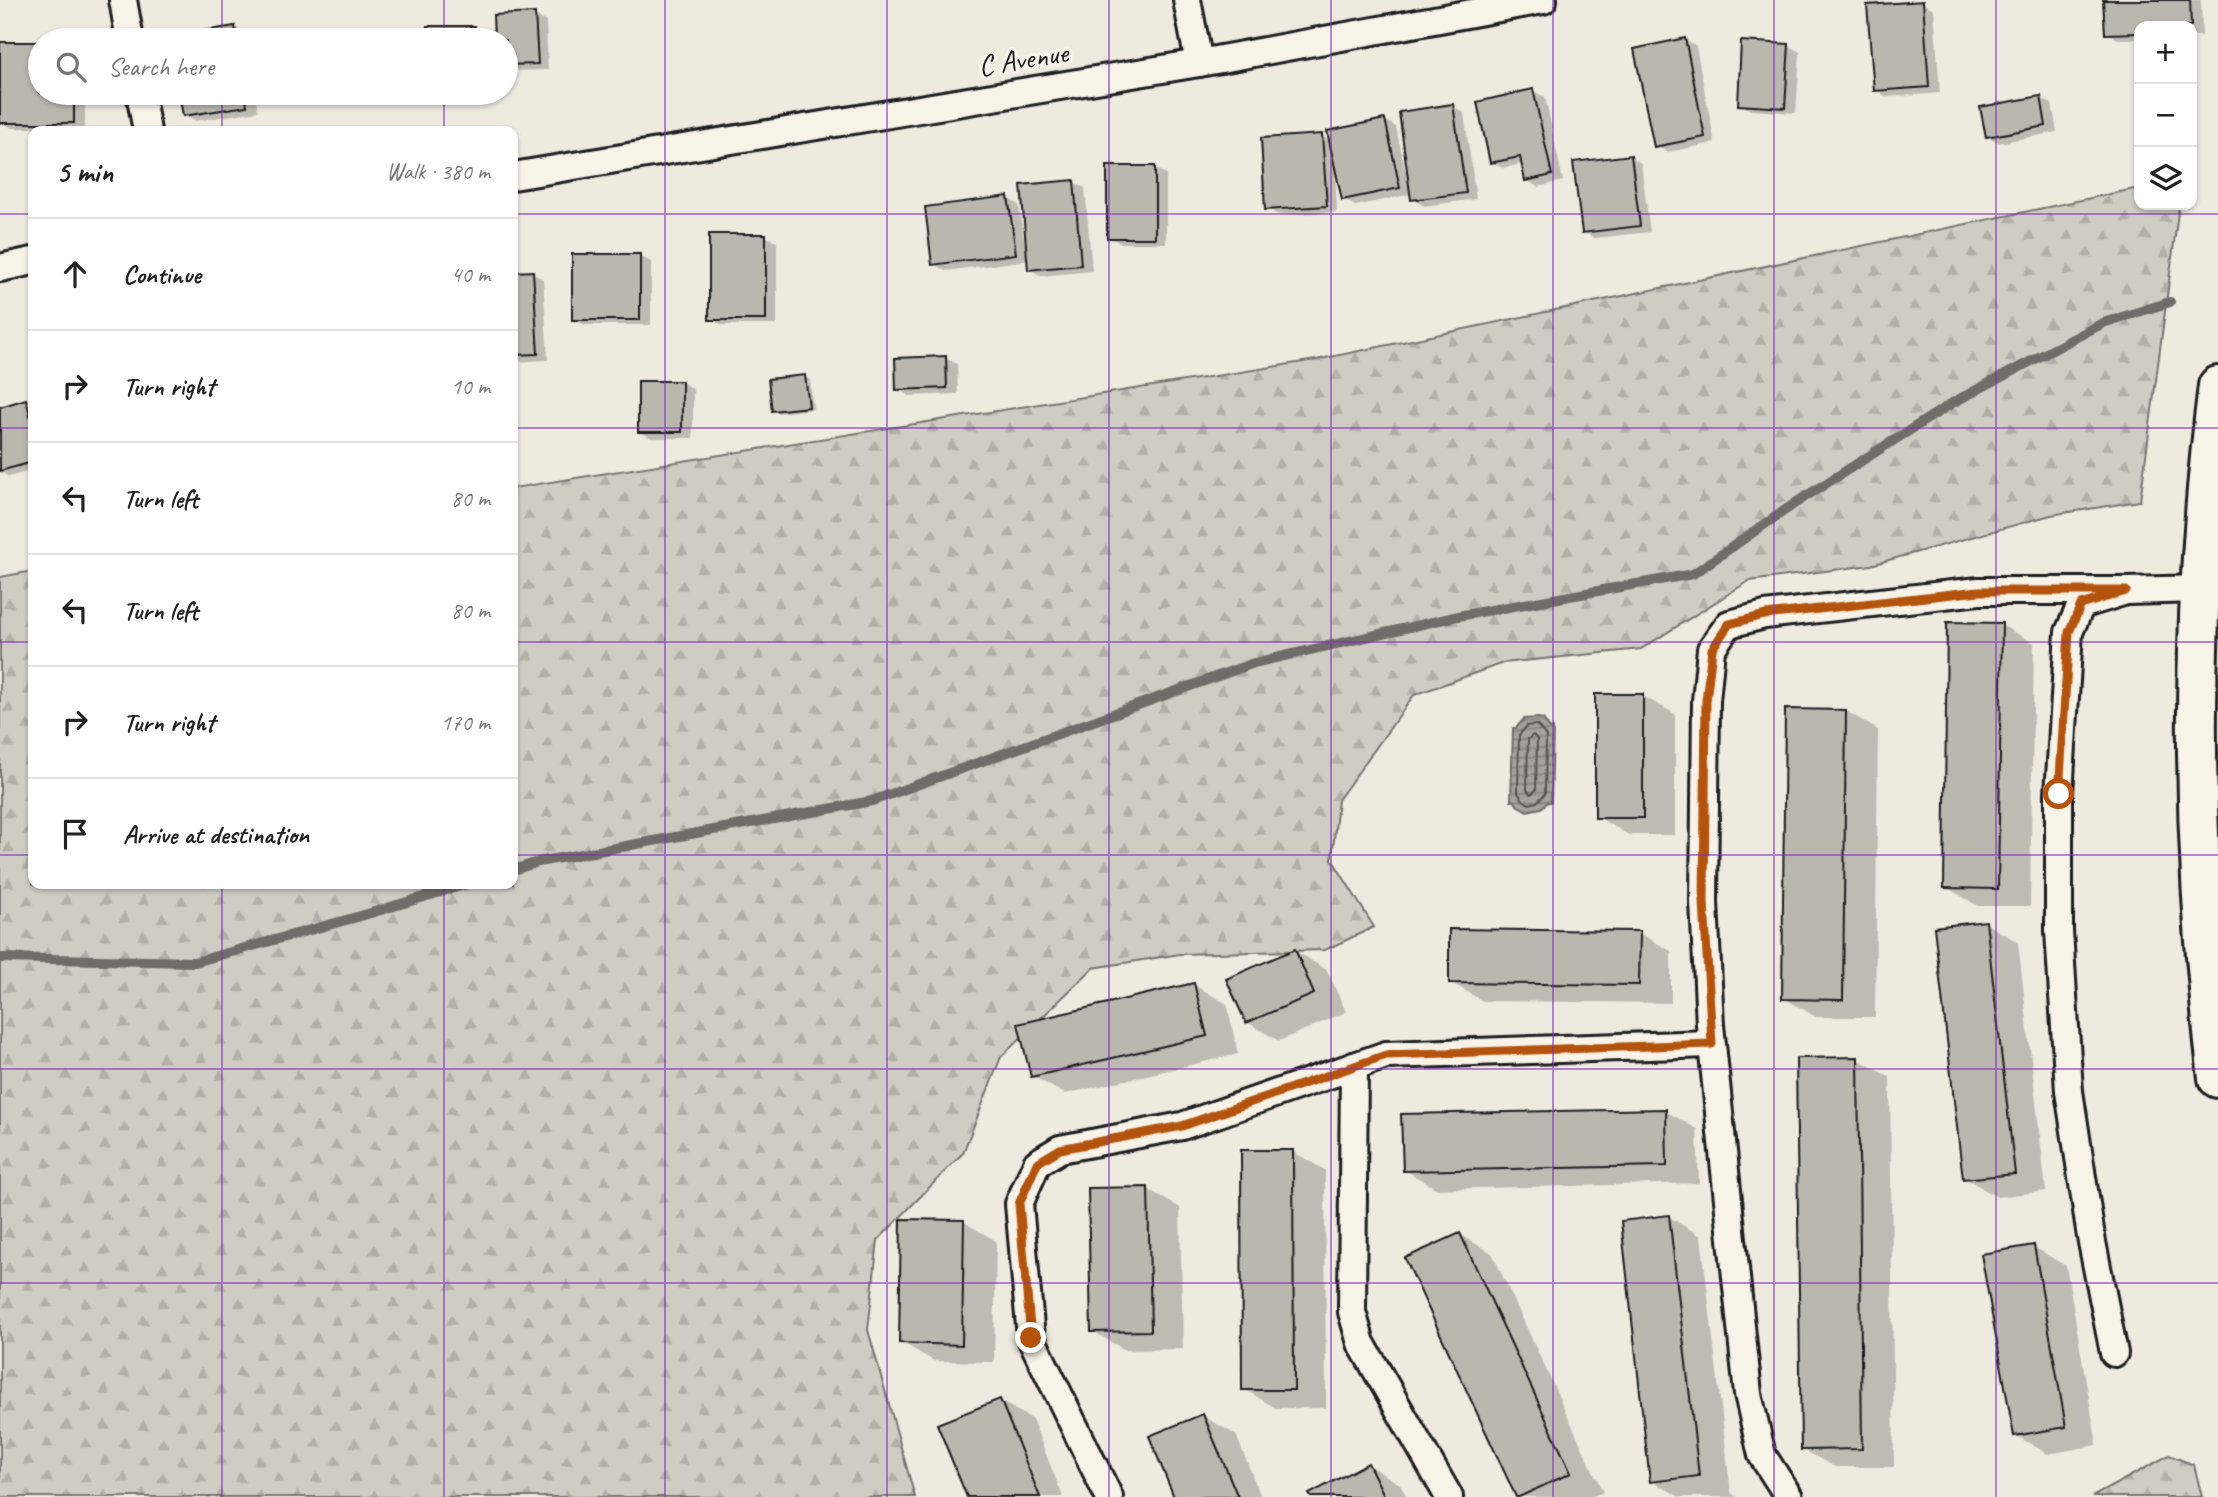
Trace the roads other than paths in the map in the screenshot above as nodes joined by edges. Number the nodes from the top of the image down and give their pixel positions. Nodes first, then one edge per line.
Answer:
1 (123, 0) edge
2 (1187, 0) edge
3 (1543, 0) edge
4 (128, 28) edge
5 (1199, 64) junction
6 (142, 105) edge
7 (146, 126) edge
8 (518, 175) edge
9 (28, 262) edge
10 (0, 268) edge
11 (2218, 386) edge
12 (2201, 589) junction
13 (2126, 591) junction
14 (1712, 1044) junction
15 (1354, 1066) junction
16 (2218, 1078) edge
17 (2114, 1353) dead end
18 (1109, 1497) edge
19 (1449, 1497) edge
20 (1789, 1497) edge

1 - 4 street
2 - 5 street
3 - 5 street, C Avenue
5 - 8 street, C Avenue
6 - 7 street
9 - 10 street
11 - 12 main road
12 - 13 street
12 - 16 main road
13 - 14 street
13 - 17 street
14 - 15 street
14 - 20 street
15 - 18 street
15 - 19 street

